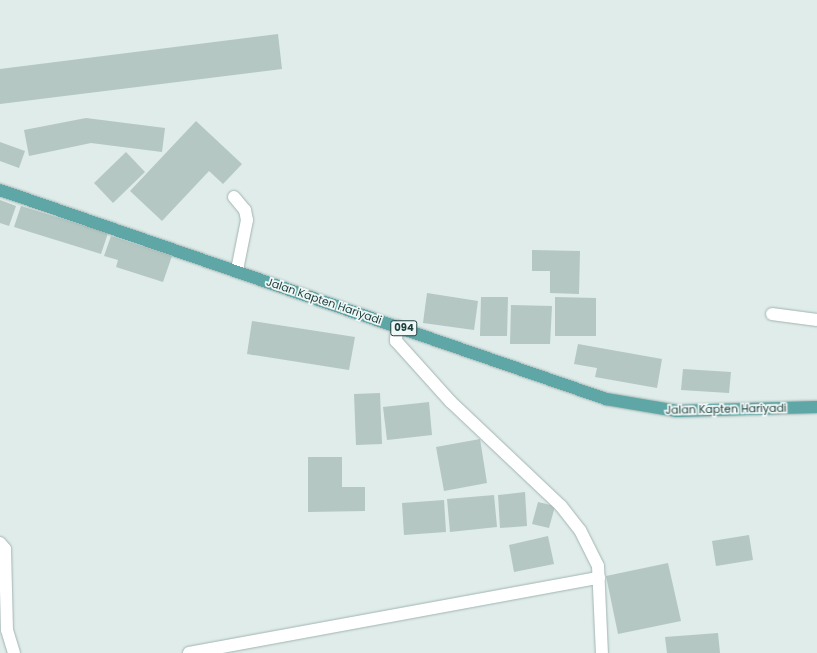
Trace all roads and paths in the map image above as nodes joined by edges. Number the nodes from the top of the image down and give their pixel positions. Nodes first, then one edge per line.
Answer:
1 (0, 190) edge
2 (234, 197) dead end
3 (237, 270) junction
4 (772, 314) dead end
5 (817, 320) edge
6 (397, 326) junction
7 (817, 407) edge
8 (0, 544) edge
9 (599, 578) junction
10 (14, 653) edge
11 (188, 653) edge
12 (602, 653) edge

1 - 3 main road, Jalan Kapten Hariyadi / 094
2 - 3 street
3 - 6 main road, Jalan Kapten Hariyadi / 094
4 - 5 street
6 - 7 main road, Jalan Kapten Hariyadi / 094
6 - 9 street
8 - 10 street
9 - 11 street
9 - 12 street

